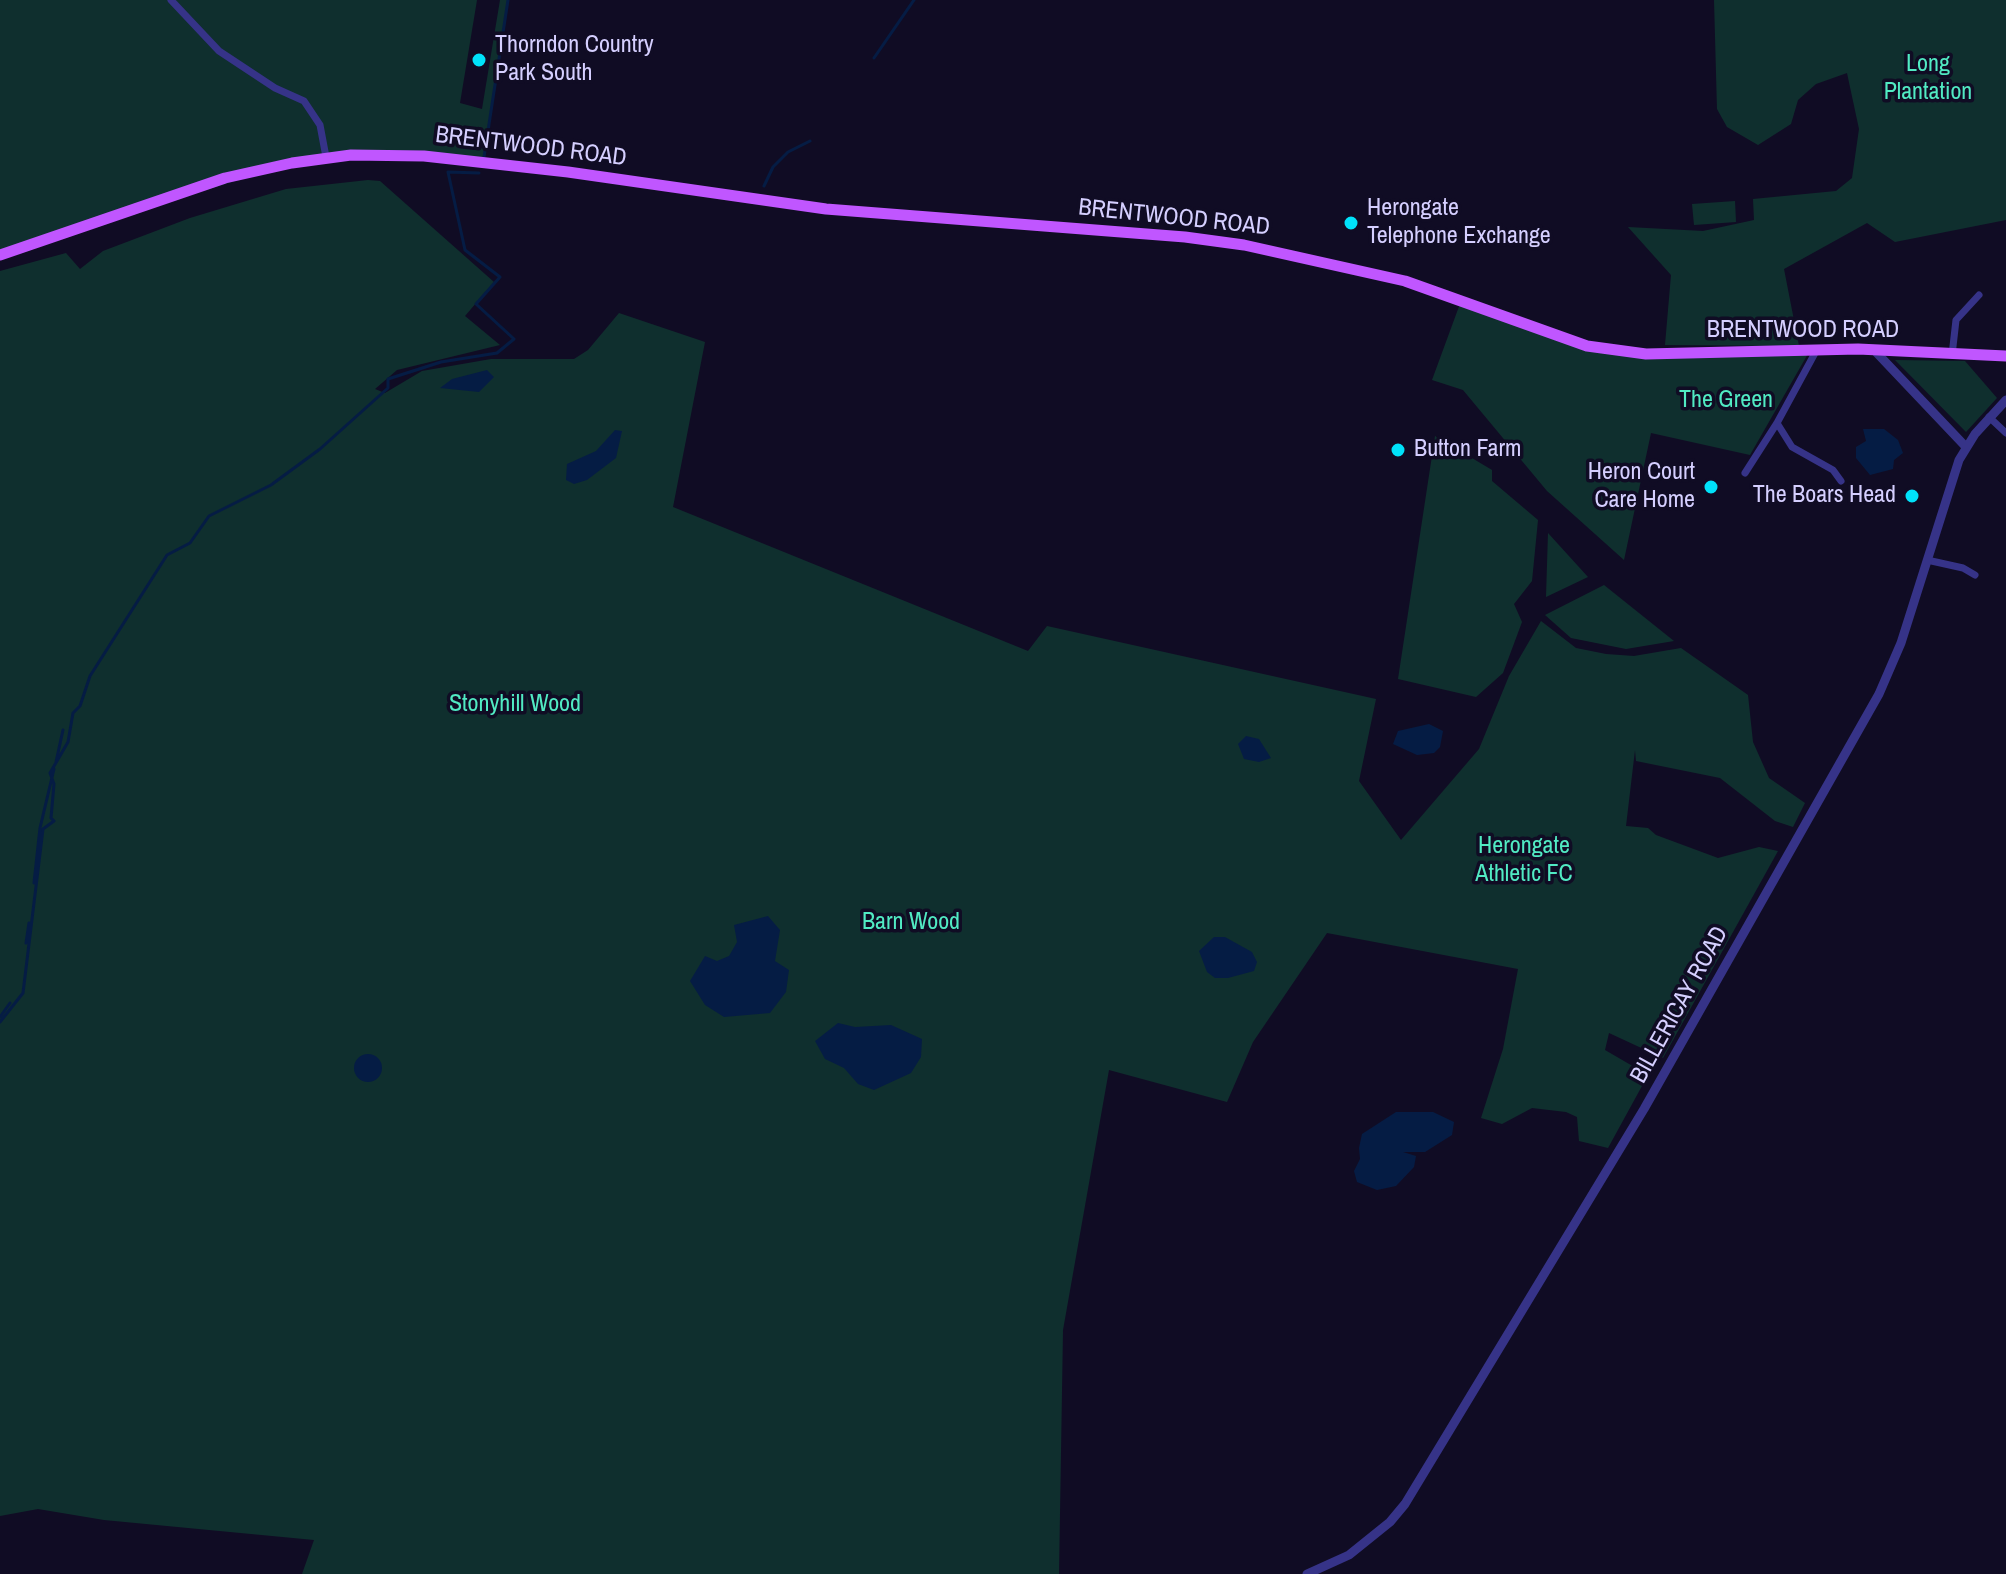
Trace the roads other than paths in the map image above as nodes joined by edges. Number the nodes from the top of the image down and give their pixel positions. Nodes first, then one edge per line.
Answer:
1 (171, 0) edge
2 (326, 157) junction
3 (0, 255) edge
4 (1979, 295) dead end
5 (1875, 351) junction
6 (1815, 353) junction
7 (1952, 355) junction
8 (2006, 356) edge
9 (2006, 400) edge
10 (1989, 417) junction
11 (1777, 423) junction
12 (2006, 433) edge
13 (1966, 447) junction
14 (1745, 473) dead end
15 (1841, 481) dead end
16 (1927, 560) junction
17 (1975, 575) dead end
18 (1307, 1574) edge

1 - 2 street
2 - 3 main road, BRENTWOOD ROAD
2 - 6 main road, BRENTWOOD ROAD
4 - 7 street
5 - 6 main road, BRENTWOOD ROAD
5 - 7 main road, BRENTWOOD ROAD
5 - 13 street
6 - 11 street
7 - 8 main road, BRENTWOOD ROAD
9 - 10 street, BILLERICAY ROAD
10 - 12 street
10 - 13 street, BILLERICAY ROAD
11 - 14 street
11 - 15 street
13 - 16 street, BILLERICAY ROAD
16 - 17 street
16 - 18 street, BILLERICAY ROAD

